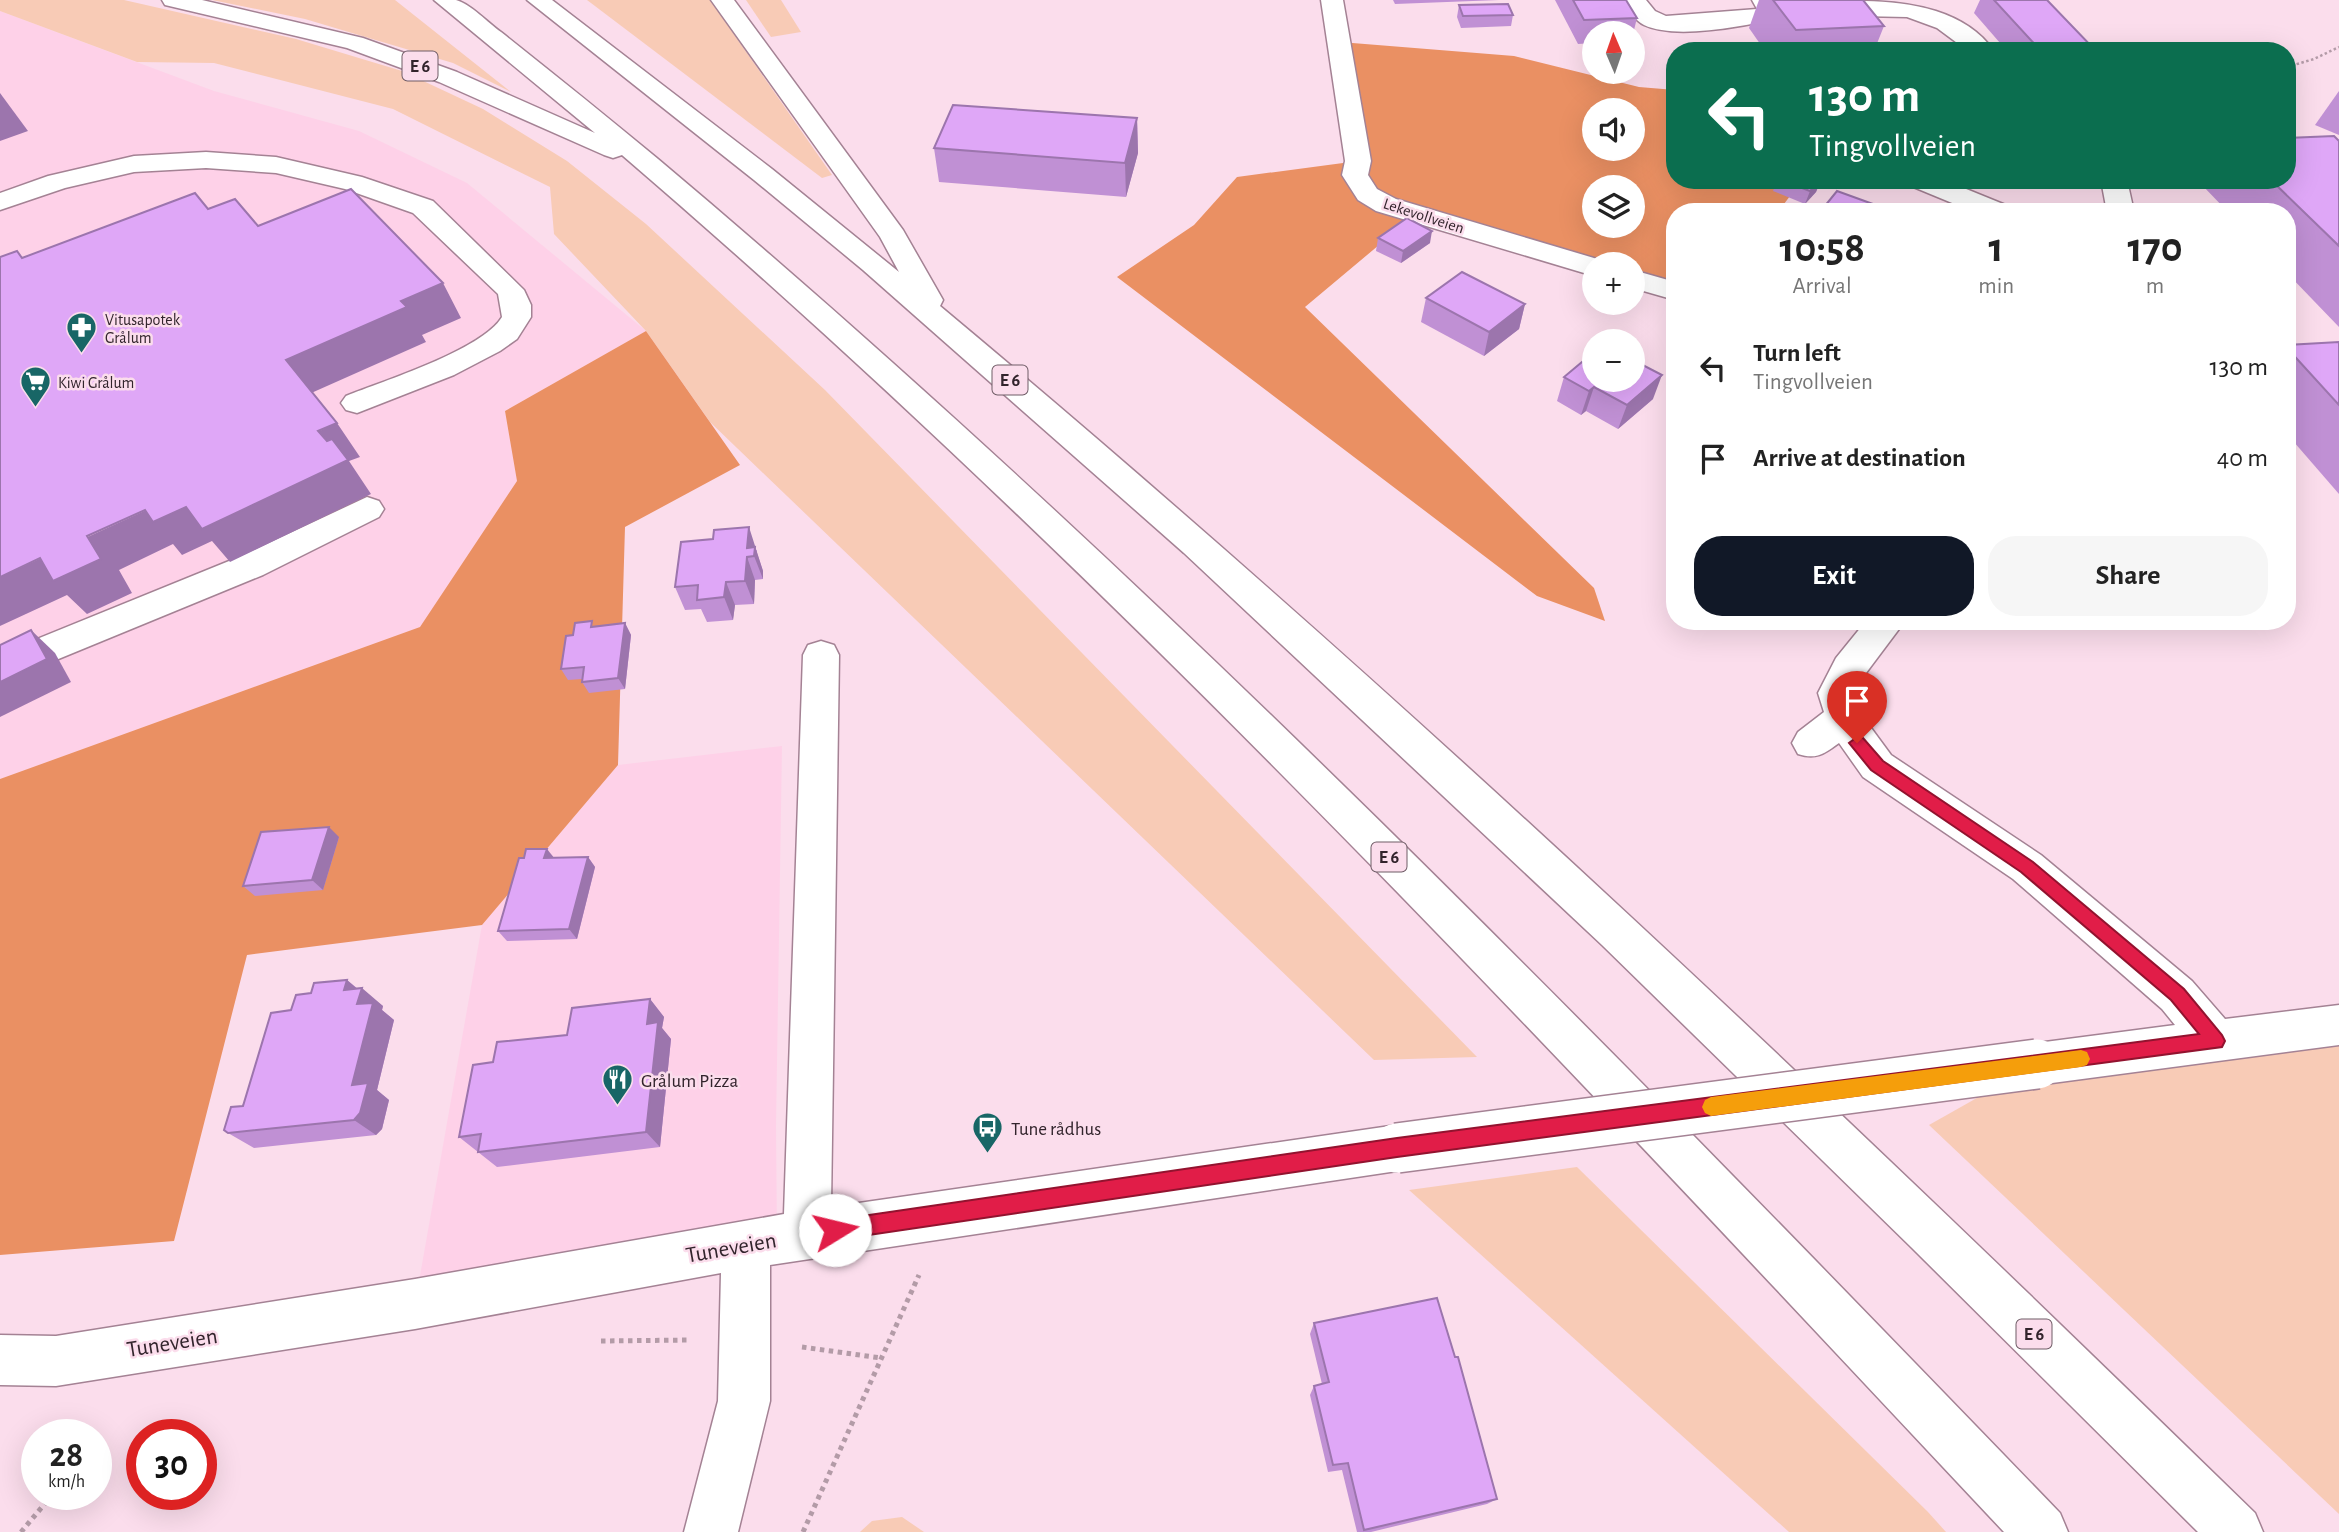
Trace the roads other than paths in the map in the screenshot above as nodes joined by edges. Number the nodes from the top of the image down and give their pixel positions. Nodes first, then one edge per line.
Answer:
1 (173, 0) edge
2 (445, 0) edge
3 (538, 0) edge
4 (722, 0) edge
5 (1332, 0) edge
6 (1635, 0) edge
7 (1767, 6) edge
8 (1707, 21) junction
9 (1724, 41) dead end
10 (1972, 42) edge
11 (655, 170) junction
12 (1942, 189) edge
13 (0, 202) edge
14 (1976, 203) edge
15 (1582, 263) edge
16 (1645, 283) edge
17 (1666, 289) edge
18 (938, 317) junction
19 (357, 403) dead end
20 (367, 509) dead end
21 (1880, 630) edge
22 (821, 655) dead end
23 (0, 669) edge
24 (1844, 718) junction
25 (1811, 743) dead end
26 (2339, 1025) edge
27 (2216, 1041) junction
28 (807, 1234) junction
29 (746, 1244) junction
30 (0, 1360) edge
31 (711, 1532) edge
32 (2041, 1532) edge
33 (2236, 1532) edge

1 - 11 main road, E 6
2 - 11 main road, E 6
3 - 18 main road, E 6
4 - 18 main road, E 6
5 - 15 main road, Lekevollveien
6 - 8 main road
7 - 8 main road
7 - 10 main road
8 - 9 main road
11 - 32 main road, E 6
12 - 14 main road
13 - 19 main road
16 - 17 main road
18 - 33 main road, E 6
20 - 23 main road
21 - 24 main road
22 - 28 main road
24 - 25 main road
24 - 27 main road
26 - 27 main road, Tuneveien
27 - 28 main road, Tuneveien, bridge
28 - 29 main road, Tuneveien
29 - 30 main road, Tuneveien
29 - 31 main road

